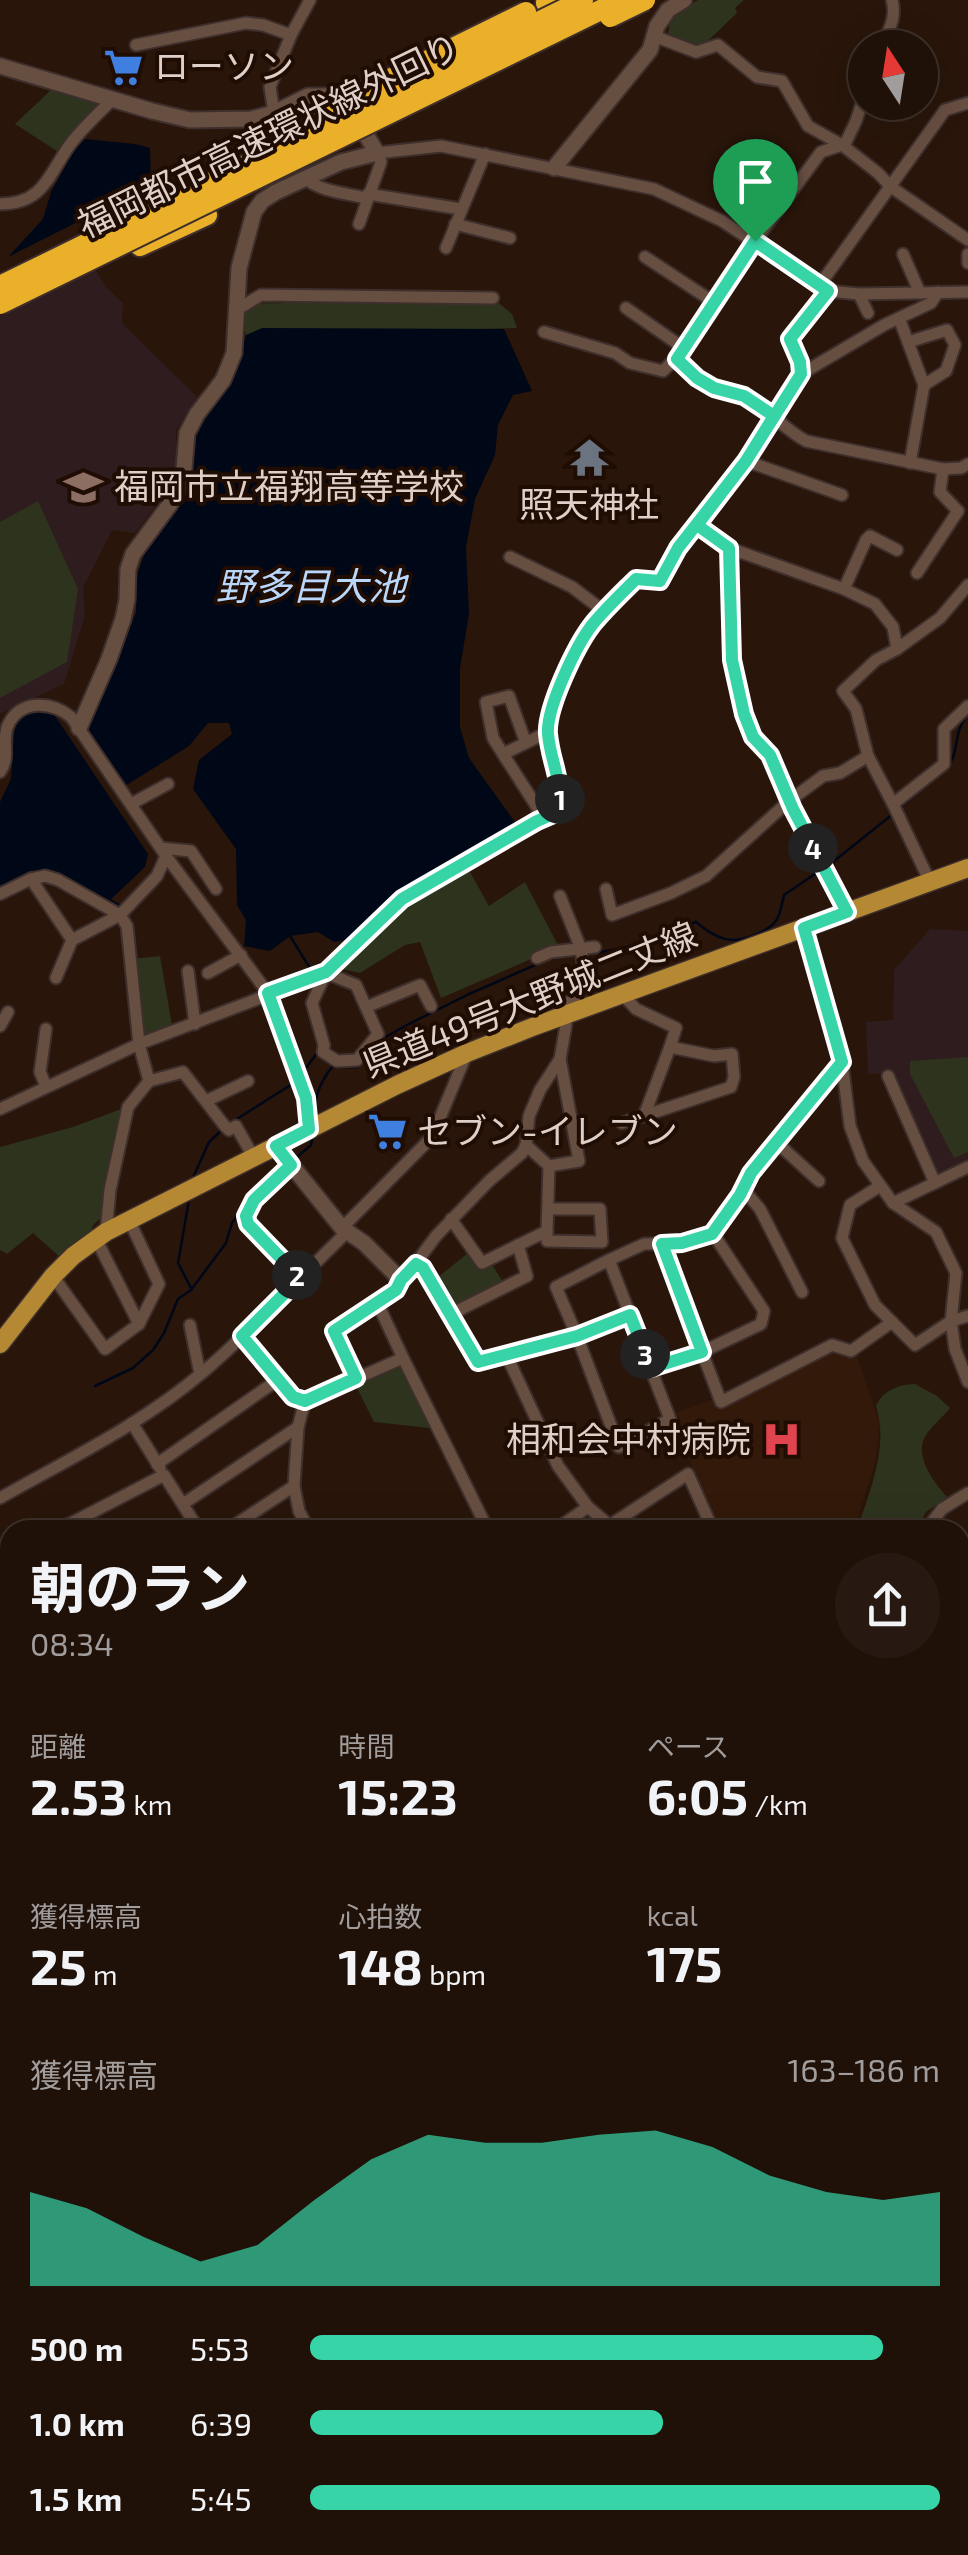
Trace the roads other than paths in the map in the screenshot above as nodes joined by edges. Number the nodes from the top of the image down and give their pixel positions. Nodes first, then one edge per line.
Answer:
1 (310, 0) edge
2 (582, 0) edge
3 (621, 0) edge
4 (645, 0) edge
5 (684, 0) edge
6 (892, 0) edge
7 (552, 2) edge
8 (891, 30) edge
9 (291, 35) junction
10 (654, 36) junction
11 (136, 44) dead end
12 (0, 66) edge
13 (113, 99) junction
14 (968, 103) edge
15 (274, 113) junction
16 (356, 118) junction
17 (856, 120) edge
18 (842, 145) junction
19 (378, 153) junction
20 (485, 154) junction
21 (554, 168) junction
22 (304, 178) junction
23 (891, 187) junction
24 (367, 196) junction
25 (0, 204) edge
26 (461, 209) junction
27 (359, 224) dead end
28 (455, 224) junction
29 (510, 238) dead end
30 (968, 240) edge
31 (755, 241) junction
32 (446, 248) dead end
33 (902, 254) dead end
34 (968, 254) edge
35 (646, 257) dead end
36 (968, 263) edge
37 (0, 282) edge
38 (824, 288) junction
39 (938, 292) junction
40 (968, 292) edge
41 (920, 293) junction
42 (860, 294) junction
43 (493, 298) dead end
44 (714, 303) junction
45 (239, 304) junction
46 (0, 306) edge
47 (626, 308) dead end
48 (868, 313) dead end
49 (899, 318) junction
50 (544, 332) dead end
51 (908, 342) junction
52 (681, 354) junction
53 (801, 374) junction
54 (924, 385) junction
55 (774, 416) junction
56 (746, 461) junction
57 (910, 463) junction
58 (968, 464) edge
59 (943, 469) junction
60 (842, 494) dead end
61 (697, 525) junction
62 (729, 548) junction
63 (897, 550) dead end
64 (510, 557) dead end
65 (916, 573) dead end
66 (968, 586) edge
67 (844, 589) junction
68 (605, 612) junction
69 (898, 649) junction
70 (968, 706) edge
71 (79, 728) junction
72 (548, 732) junction
73 (526, 743) junction
74 (503, 754) junction
75 (868, 756) junction
76 (0, 772) edge
77 (168, 784) dead end
78 (789, 801) junction
79 (131, 804) junction
80 (896, 809) junction
81 (544, 818) junction
82 (164, 852) junction
83 (968, 868) edge
84 (31, 878) junction
85 (930, 882) junction
86 (216, 888) dead end
87 (606, 889) dead end
88 (0, 894) edge
89 (560, 896) dead end
90 (847, 912) junction
91 (120, 914) junction
92 (804, 928) junction
93 (72, 940) junction
94 (595, 947) dead end
95 (581, 954) junction
96 (241, 955) junction
97 (536, 958) dead end
98 (188, 971) dead end
99 (326, 972) junction
100 (208, 973) dead end
101 (56, 978) dead end
102 (268, 993) junction
103 (624, 995) junction
104 (431, 1006) dead end
105 (366, 1008) junction
106 (8, 1012) dead end
107 (567, 1015) junction
108 (195, 1024) junction
109 (0, 1026) edge
110 (46, 1029) dead end
111 (139, 1044) junction
112 (670, 1046) junction
113 (467, 1053) junction
114 (560, 1059) junction
115 (842, 1062) junction
116 (200, 1067) dead end
117 (183, 1072) junction
118 (888, 1076) dead end
119 (149, 1081) junction
120 (248, 1081) dead end
121 (46, 1086) junction
122 (206, 1101) junction
123 (0, 1109) edge
124 (644, 1116) junction
125 (622, 1123) dead end
126 (314, 1127) junction
127 (776, 1142) junction
128 (526, 1145) junction
129 (284, 1157) junction
130 (254, 1158) junction
131 (549, 1166) junction
132 (968, 1167) edge
133 (818, 1181) dead end
134 (934, 1183) junction
135 (880, 1186) junction
136 (743, 1189) junction
137 (893, 1202) junction
138 (548, 1209) junction
139 (451, 1219) junction
140 (129, 1220) junction
141 (344, 1230) junction
142 (547, 1231) junction
143 (712, 1232) junction
144 (101, 1235) junction
145 (662, 1244) junction
146 (518, 1245) junction
147 (608, 1260) junction
148 (416, 1264) junction
149 (53, 1276) junction
150 (300, 1278) junction
151 (401, 1280) junction
152 (802, 1292) dead end
153 (377, 1302) junction
154 (451, 1314) junction
155 (630, 1315) junction
156 (968, 1316) edge
157 (951, 1321) junction
158 (892, 1322) junction
159 (139, 1324) junction
160 (190, 1325) dead end
161 (242, 1336) junction
162 (577, 1336) junction
163 (0, 1344) edge
164 (702, 1352) junction
165 (506, 1354) junction
166 (403, 1358) junction
167 (651, 1368) junction
168 (200, 1374) junction
169 (356, 1378) junction
170 (279, 1379) junction
171 (968, 1382) edge
172 (305, 1401) junction
173 (132, 1424) junction
174 (298, 1427) junction
175 (161, 1470) junction
176 (294, 1486) junction
177 (0, 1498) edge
178 (964, 1500) edge
179 (183, 1504) junction
180 (588, 1507) junction
181 (75, 1520) edge
182 (193, 1520) edge
183 (241, 1520) edge
184 (304, 1520) edge
185 (483, 1520) edge
186 (573, 1520) edge
187 (603, 1520) edge
188 (623, 1520) edge
189 (709, 1520) edge
190 (934, 1520) edge

1 - 9 street
2 - 16 highway
2 - 37 highway, bridge
3 - 16 highway
3 - 46 highway, 福岡都市高速環状線外回り, bridge
4 - 46 highway, bridge
5 - 10 street
6 - 8 street
7 - 37 highway, bridge
9 - 11 street
9 - 15 street
10 - 18 street
10 - 21 street
12 - 13 street
13 - 15 street
13 - 25 street
14 - 23 street
15 - 16 street
16 - 19 street
16 - 37 highway, bridge
16 - 46 highway, bridge
17 - 18 street
18 - 23 street
18 - 31 street
19 - 20 street
19 - 22 street
19 - 24 street
20 - 21 street
20 - 26 street
21 - 31 street
22 - 24 street
22 - 45 street
23 - 30 street
23 - 38 street
24 - 26 street
24 - 27 street
26 - 28 street
28 - 29 street
28 - 32 street
31 - 38 street
31 - 44 street
33 - 41 street
34 - 36 street
35 - 44 street
38 - 42 street
38 - 53 street
39 - 40 street
39 - 41 street
39 - 49 street
41 - 42 street
42 - 48 street
43 - 45 street
44 - 52 street
45 - 71 street
47 - 52 street
49 - 51 street
49 - 53 street
50 - 52 street
51 - 54 street
51 - 54 street
52 - 55 street
53 - 55 street
54 - 57 street
55 - 56 street
55 - 57 street
56 - 60 street
56 - 61 street
57 - 59 street
58 - 59 street
59 - 65 street
61 - 62 street
61 - 68 street
62 - 67 street
62 - 78 street
63 - 67 street
64 - 68 street
66 - 69 street
67 - 69 street
68 - 72 street
69 - 75 street
70 - 80 street
71 - 76 street
71 - 79 street
72 - 73 street
72 - 81 street
73 - 74 street
73 - 74 street
74 - 81 street
75 - 78 street
75 - 80 street
77 - 79 street
78 - 87 street
78 - 90 street
79 - 82 street
80 - 85 street
81 - 99 street
82 - 86 street
82 - 91 street
82 - 96 street
83 - 85 main road, 県道49号大野城二丈線
84 - 88 street
84 - 91 street
84 - 93 street
85 - 90 main road, 県道49号大野城二丈線
89 - 95 street
90 - 92 main road, 県道49号大野城二丈線
91 - 93 street
91 - 111 street
92 - 103 main road, 県道49号大野城二丈線
92 - 115 street
93 - 101 street
94 - 95 street
95 - 97 street
95 - 107 street
96 - 100 street
96 - 102 street
98 - 108 street
99 - 102 street
99 - 105 street
99 - 105 street
102 - 108 street
102 - 126 street
103 - 107 main road, 県道49号大野城二丈線
103 - 112 street
104 - 105 street
106 - 109 street
107 - 113 main road, 県道49号大野城二丈線
107 - 114 street
108 - 111 street
110 - 121 street
111 - 119 street
111 - 121 street
112 - 124 street
112 - 124 street
113 - 126 main road, 県道49号大野城二丈線
113 - 141 street
114 - 128 street
114 - 131 street
115 - 127 street
115 - 135 street
116 - 117 street
117 - 119 street
117 - 122 street
118 - 134 street
119 - 144 street
120 - 122 street
121 - 123 street
122 - 130 street
124 - 125 street
126 - 129 main road, 県道49号大野城二丈線
127 - 133 street
127 - 136 street
128 - 131 street
128 - 139 street
129 - 130 main road, 県道49号大野城二丈線
129 - 141 street
129 - 150 street
130 - 140 main road, 県道49号大野城二丈線
131 - 138 street
132 - 134 street
134 - 137 street
135 - 137 street
135 - 158 street
136 - 143 street
136 - 152 street
137 - 157 street
138 - 142 street
138 - 142 street
139 - 146 street
139 - 148 street
140 - 144 main road, 県道49号大野城二丈線
140 - 159 street
141 - 150 street
141 - 151 street
142 - 146 street
143 - 145 street
143 - 164 street
144 - 149 main road, 県道49号大野城二丈線
144 - 159 street
145 - 147 street
145 - 164 street
146 - 154 street
147 - 155 street
147 - 162 street
148 - 151 street
148 - 154 street
149 - 159 street
149 - 163 main road, 県道49号大野城二丈線
150 - 161 street
151 - 153 street
153 - 166 street
153 - 169 street
154 - 165 street
155 - 162 street
155 - 167 street
156 - 157 street
157 - 158 street
157 - 171 street
158 - 164 street
160 - 168 street
161 - 168 street
161 - 170 street
162 - 165 street
162 - 167 street
164 - 167 street
165 - 180 street
166 - 169 street
166 - 185 street
168 - 173 street
169 - 172 street
170 - 172 street
170 - 175 street
172 - 174 street
173 - 175 street
173 - 177 street
174 - 176 street
174 - 179 street
175 - 179 street
175 - 181 street
176 - 183 street
176 - 184 street
178 - 190 street
179 - 182 street
180 - 186 street
180 - 187 street
188 - 189 street

